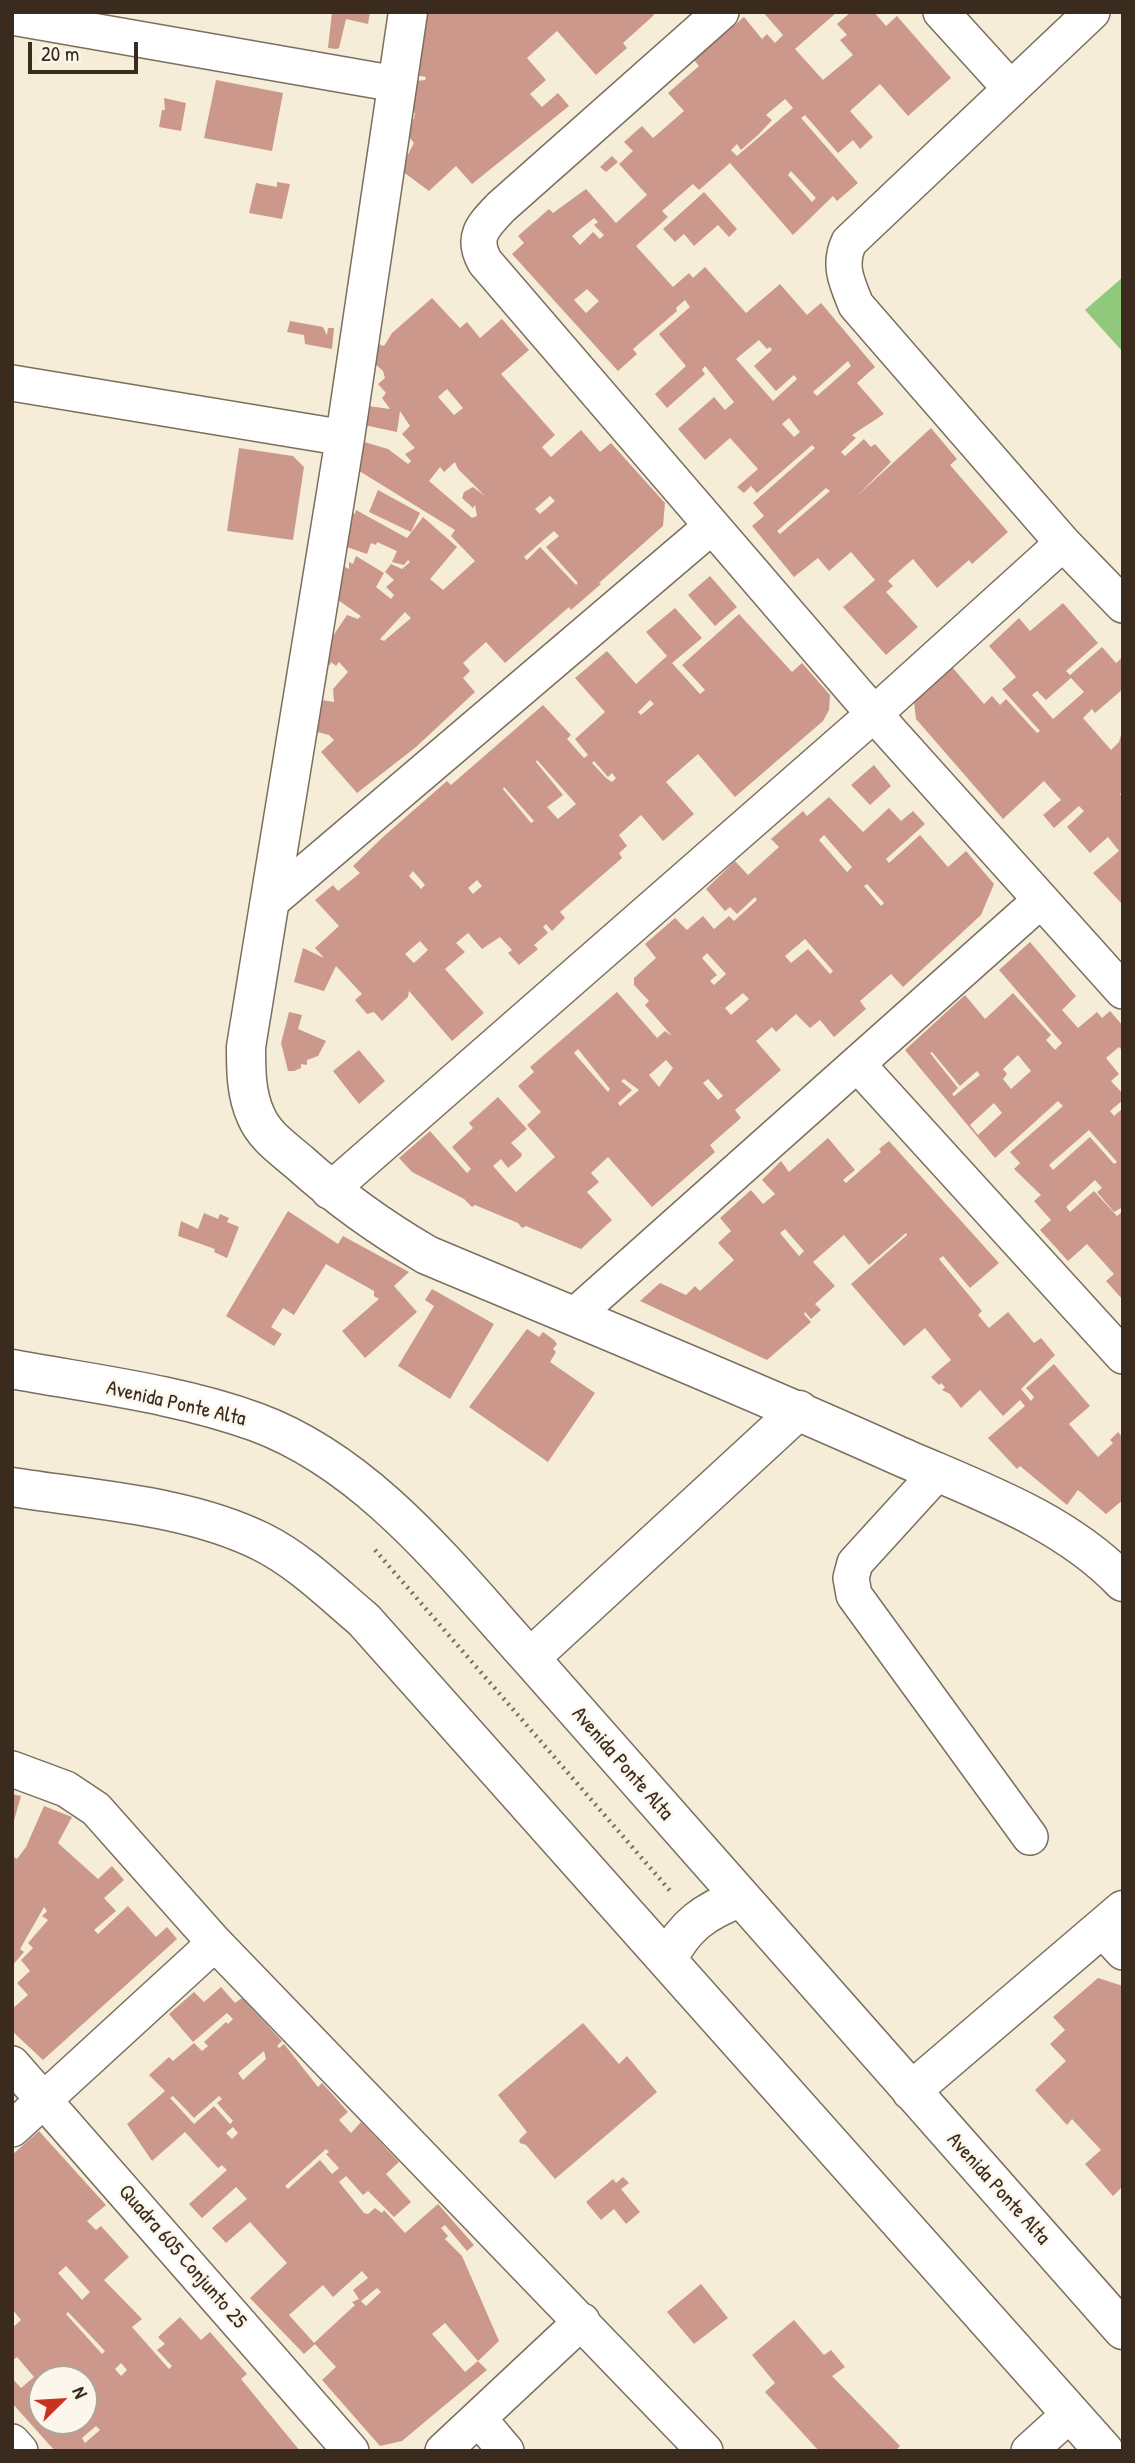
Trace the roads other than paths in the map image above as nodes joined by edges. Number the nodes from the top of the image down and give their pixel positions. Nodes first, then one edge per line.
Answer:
1 (408, 12) edge
2 (721, 12) edge
3 (941, 12) edge
4 (1092, 12) edge
5 (12, 17) edge
6 (396, 84) junction
7 (1011, 89) junction
8 (12, 383) edge
9 (345, 438) junction
10 (712, 526) junction
11 (1063, 543) junction
12 (1123, 605) edge
13 (874, 714) junction
14 (1041, 900) junction
15 (268, 904) junction
16 (1123, 991) edge
17 (858, 1065) junction
18 (329, 1191) junction
19 (573, 1317) junction
20 (1123, 1356) edge
21 (12, 1369) edge
22 (799, 1410) junction
23 (937, 1473) junction
24 (12, 1487) edge
25 (1118, 1566) edge
26 (530, 1658) junction
27 (12, 1769) edge
28 (1030, 1837) dead end
29 (740, 1898) junction
30 (1116, 1930) edge
31 (215, 1943) junction
32 (668, 1959) junction
33 (12, 2064) edge
34 (911, 2091) junction
35 (45, 2099) junction
36 (12, 2129) edge
37 (582, 2321) junction
38 (1123, 2330) edge
39 (1071, 2413) junction
40 (479, 2419) junction
41 (12, 2442) edge
42 (20, 2451) edge
43 (351, 2451) edge
44 (443, 2451) edge
45 (506, 2451) edge
46 (705, 2451) edge
47 (1029, 2451) edge
48 (1104, 2451) edge

1 - 6 main road
2 - 10 street
3 - 7 street
4 - 7 street
5 - 6 street
6 - 9 main road
7 - 11 street
8 - 9 street
9 - 15 main road
10 - 13 street
10 - 15 street
11 - 12 street
11 - 13 street
13 - 14 street
13 - 18 street
14 - 16 street
14 - 17 street
15 - 18 main road
17 - 19 street
17 - 20 street
18 - 19 main road
19 - 22 main road
21 - 26 main road, Avenida Ponte Alta
22 - 23 main road
22 - 26 main road
23 - 25 main road
23 - 28 street
24 - 32 main road
26 - 29 main road, Avenida Ponte Alta
27 - 31 street
29 - 32 main road
29 - 34 main road, Avenida Ponte Alta
30 - 34 main road
31 - 35 street
31 - 37 street
32 - 39 main road
33 - 35 street, Quadra 605 Conjunto 25
34 - 38 main road, Avenida Ponte Alta
35 - 36 street
35 - 43 street, Quadra 605 Conjunto 25
37 - 40 street
37 - 46 street
39 - 47 street
39 - 48 main road
40 - 44 street
40 - 45 street
41 - 42 street

